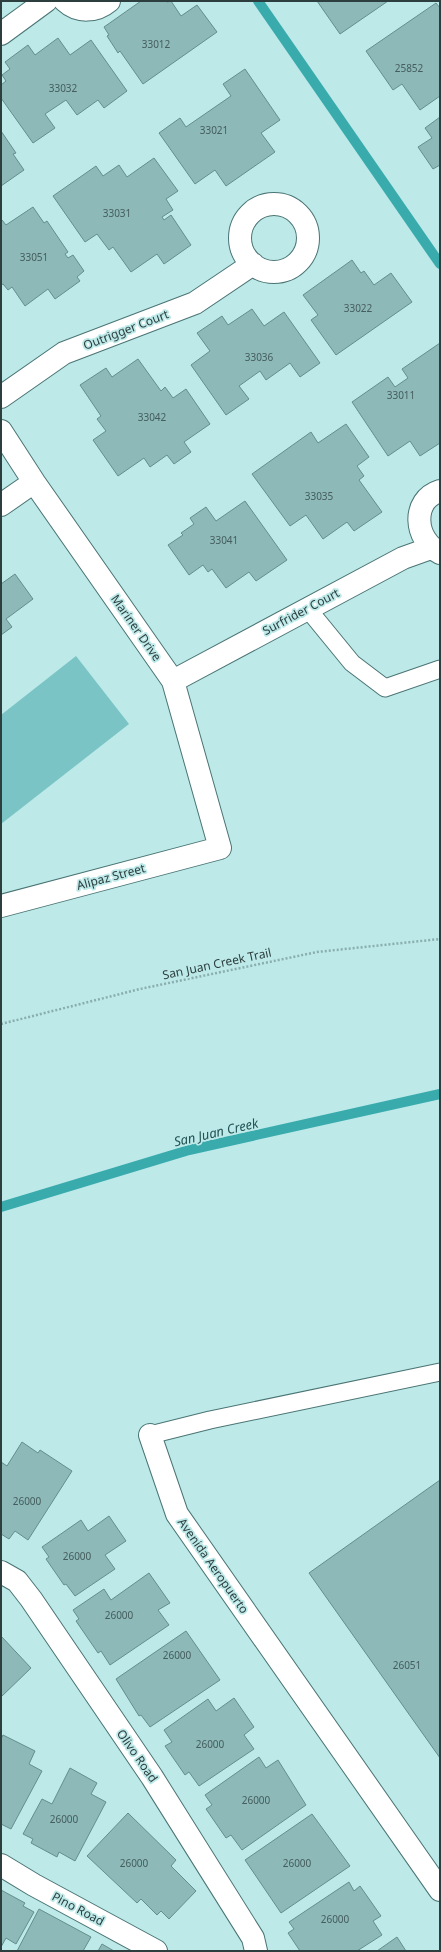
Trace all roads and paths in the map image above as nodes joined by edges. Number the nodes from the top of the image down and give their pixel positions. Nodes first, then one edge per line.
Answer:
1 (46, 1) edge
2 (65, 1) edge
3 (109, 1) edge
4 (1, 34) edge
5 (253, 264) dead end
6 (1, 397) edge
7 (1, 431) edge
8 (34, 482) junction
9 (440, 491) edge
10 (1, 505) edge
11 (436, 551) edge
12 (308, 608) junction
13 (440, 669) edge
14 (173, 681) junction
15 (220, 848) joint
16 (1, 906) edge
17 (440, 940) edge
18 (1, 1024) edge
19 (440, 1372) edge
20 (150, 1435) joint
21 (2, 1572) edge
22 (1, 1865) edge
23 (440, 1890) edge
24 (156, 1951) edge
25 (256, 1951) edge

1 - 4 street
2 - 3 street
5 - 6 street, Outrigger Court
7 - 8 street, Mariner Drive
8 - 10 street
8 - 14 street, Mariner Drive
9 - 11 street, Surfrider Court
11 - 12 street, Surfrider Court
12 - 13 lane
12 - 14 street, Surfrider Court
14 - 15 street, Mariner Drive
15 - 16 street, Alipaz Street
17 - 18 path, San Juan Creek Trail
19 - 20 lane, Avenida Aeropuerto
20 - 23 street, Avenida Aeropuerto
21 - 25 street, Olivo Road
22 - 24 street, Pino Road

